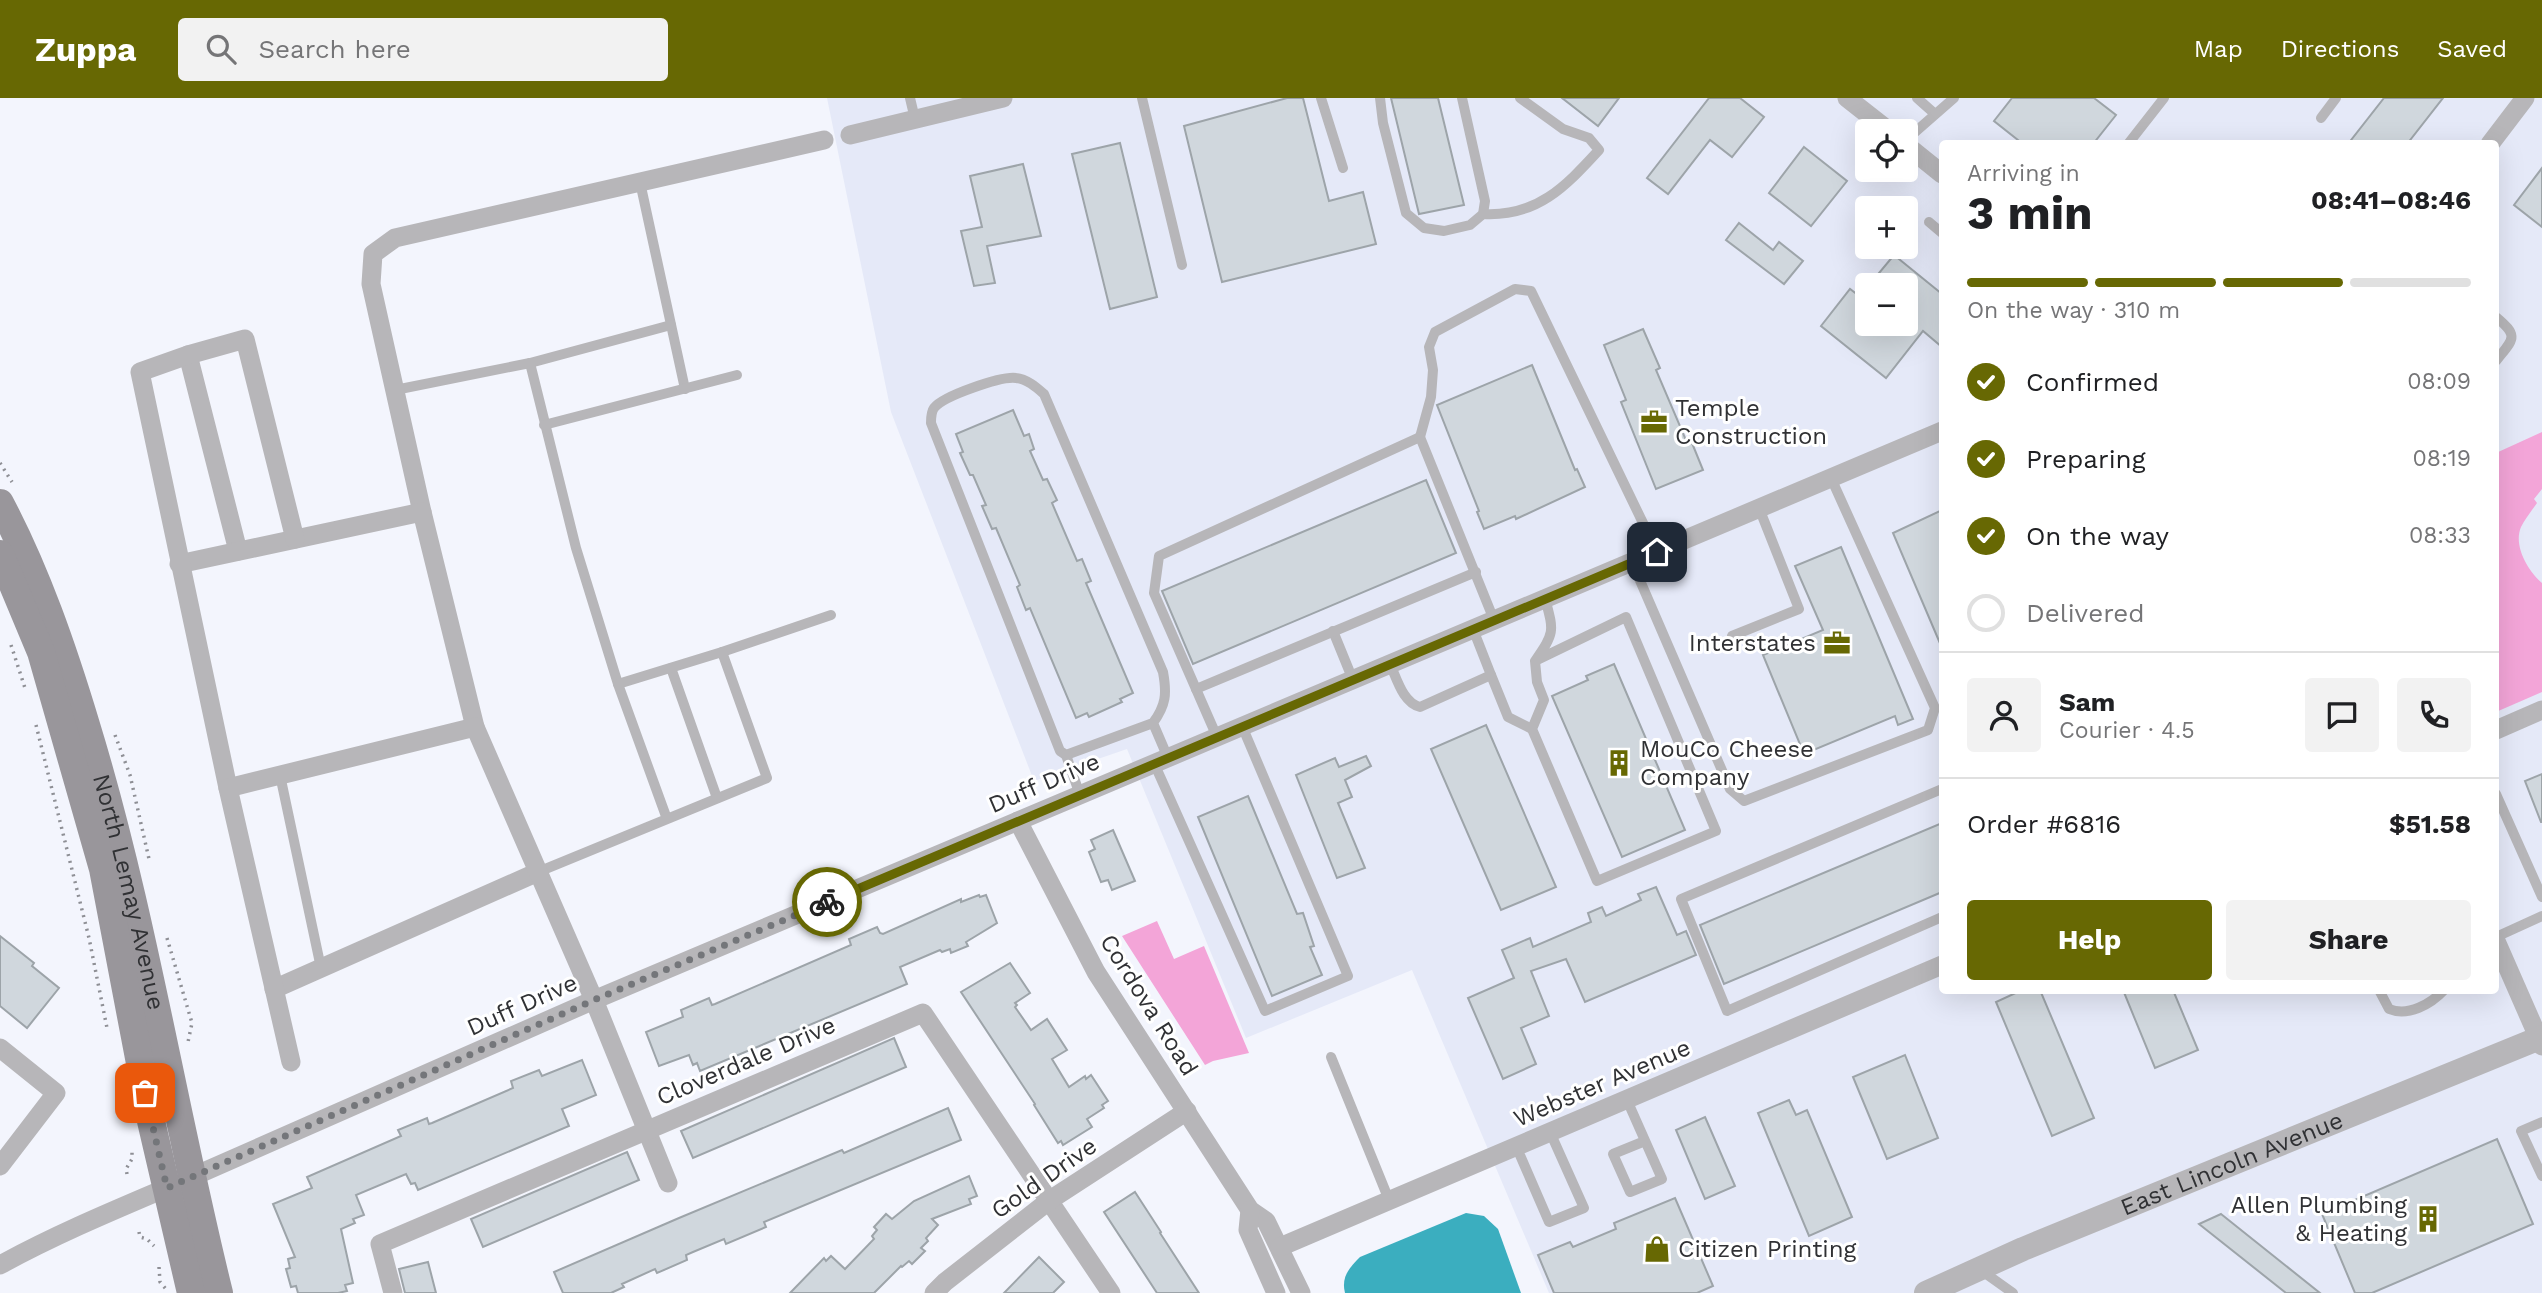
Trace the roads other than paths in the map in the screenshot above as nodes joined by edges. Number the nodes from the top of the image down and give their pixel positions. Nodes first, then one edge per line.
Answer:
1 (910, 98) edge
2 (1003, 98) edge
3 (1142, 98) edge
4 (1321, 98) edge
5 (1380, 98) edge
6 (1462, 98) edge
7 (1520, 98) edge
8 (1847, 98) edge
9 (1917, 98) edge
10 (1954, 98) edge
11 (2164, 98) edge
12 (2336, 98) edge
13 (2525, 98) edge
14 (951, 104) edge
15 (1936, 114) junction
16 (2321, 118) dead end
17 (915, 119) junction
18 (1874, 119) edge
19 (1918, 131) edge
20 (850, 135) dead end
21 (824, 140) dead end
22 (2131, 140) edge
23 (2493, 140) edge
24 (1918, 153) edge
25 (1343, 169) dead end
26 (1939, 171) edge
27 (640, 182) junction
28 (1483, 214) junction
29 (1929, 222) dead end
30 (1939, 230) edge
31 (1182, 265) dead end
32 (2499, 320) edge
33 (671, 325) junction
34 (188, 355) junction
35 (2499, 357) edge
36 (530, 363) junction
37 (737, 375) dead end
38 (685, 389) junction
39 (395, 390) junction
40 (544, 425) junction
41 (1939, 432) edge
42 (1419, 437) junction
43 (1831, 478) junction
44 (0, 503) edge
45 (1759, 508) junction
46 (422, 512) junction
47 (295, 539) junction
48 (237, 551) junction
49 (1657, 552) junction
50 (0, 554) edge
51 (1632, 562) junction
52 (180, 564) junction
53 (1476, 572) junction
54 (1545, 598) junction
55 (831, 615) dead end
56 (1494, 620) junction
57 (1473, 629) junction
58 (1333, 631) junction
59 (1732, 636) dead end
60 (722, 652) junction
61 (1535, 661) junction
62 (1390, 664) junction
63 (671, 668) junction
64 (1491, 675) junction
65 (1353, 680) junction
66 (618, 684) junction
67 (1196, 689) junction
68 (2542, 710) edge
69 (1153, 723) junction
70 (1242, 726) junction
71 (475, 727) junction
72 (1532, 729) junction
73 (2499, 729) edge
74 (1217, 737) junction
75 (1066, 755) junction
76 (1161, 760) junction
77 (280, 775) junction
78 (228, 788) junction
79 (1939, 790) edge
80 (1080, 795) junction
81 (717, 798) junction
82 (2499, 810) edge
83 (667, 819) junction
84 (1018, 821) junction
85 (538, 872) junction
86 (2542, 897) edge
87 (2542, 916) edge
88 (1939, 918) edge
89 (2499, 938) edge
90 (2499, 946) edge
91 (1939, 966) edge
92 (321, 968) junction
93 (274, 989) junction
94 (2381, 994) edge
95 (2439, 994) edge
96 (594, 1000) junction
97 (2541, 1041) edge
98 (0, 1048) edge
99 (1331, 1057) dead end
100 (291, 1062) dead end
101 (1627, 1100) junction
102 (1187, 1111) junction
103 (2542, 1122) edge
104 (646, 1129) junction
105 (1550, 1132) junction
106 (1645, 1141) junction
107 (1516, 1146) junction
108 (0, 1166) edge
109 (2542, 1176) edge
110 (180, 1182) junction
111 (668, 1183) dead end
112 (1050, 1200) junction
113 (1389, 1200) junction
114 (1250, 1210) junction
115 (1280, 1247) junction
116 (0, 1265) edge
117 (1979, 1269) junction
118 (191, 1293) edge
119 (219, 1293) edge
120 (393, 1293) edge
121 (934, 1293) edge
122 (1111, 1293) edge
123 (1276, 1293) edge
124 (1301, 1293) edge
125 (1926, 1293) edge
126 (2012, 1293) edge

1 - 17 lane
2 - 14 street
3 - 31 lane
4 - 25 lane
5 - 28 lane
6 - 28 lane
7 - 28 lane
8 - 18 street
9 - 15 lane
10 - 15 lane
11 - 22 lane
12 - 16 lane
13 - 23 street
14 - 17 street
15 - 19 lane
17 - 20 street
21 - 27 street
24 - 26 street
27 - 33 lane
27 - 39 street
29 - 30 lane
32 - 35 lane
33 - 36 lane
33 - 38 lane
34 - 47 street
34 - 48 street
34 - 52 street
36 - 39 lane
36 - 40 lane
37 - 38 lane
38 - 40 lane
39 - 46 street
40 - 66 lane
41 - 43 street, Duff Drive
42 - 49 lane
42 - 53 lane
42 - 67 lane
43 - 45 street, Duff Drive
43 - 51 lane
44 - 110 main road, North Lemay Avenue
45 - 49 street, Duff Drive
45 - 59 lane
46 - 47 street
46 - 71 street
47 - 48 street
48 - 52 street
49 - 51 street, Duff Drive
50 - 110 main road, North Lemay Avenue
51 - 54 street, Duff Drive
52 - 78 street
53 - 56 lane
53 - 58 lane
54 - 56 street, Duff Drive
54 - 61 lane
55 - 60 lane
56 - 57 street, Duff Drive
57 - 62 street, Duff Drive
57 - 64 lane
58 - 65 lane
58 - 67 lane
60 - 63 lane
60 - 81 lane
61 - 72 lane
61 - 72 lane
62 - 64 lane
62 - 65 street, Duff Drive
63 - 66 lane
63 - 81 lane
64 - 72 lane
65 - 70 street, Duff Drive
66 - 83 lane
67 - 74 lane
68 - 73 street
69 - 75 lane
69 - 75 lane
69 - 76 lane
70 - 74 street, Duff Drive
70 - 76 lane
71 - 77 street
71 - 85 street
74 - 76 street, Duff Drive
75 - 80 lane
76 - 80 street, Duff Drive
77 - 78 street
77 - 92 lane
78 - 93 street
79 - 88 lane
80 - 84 street, Duff Drive
81 - 83 lane
82 - 86 lane
83 - 85 lane
84 - 96 street, Duff Drive
84 - 102 street, Cordova Road
85 - 92 street
85 - 96 street
87 - 89 lane
90 - 97 street
91 - 101 street, Webster Avenue
92 - 93 street
93 - 100 street
94 - 95 lane
96 - 104 street
96 - 110 street, Duff Drive
97 - 117 street, East Lincoln Avenue
98 - 108 street
99 - 113 lane
101 - 105 street, Webster Avenue
101 - 106 lane
102 - 112 street, Gold Drive
102 - 114 street, Cordova Road
103 - 109 lane
104 - 111 street
104 - 112 street, Cloverdale Drive
104 - 120 street, Cloverdale Drive
105 - 107 street, Webster Avenue
105 - 107 lane
106 - 106 lane
107 - 113 street, Webster Avenue
110 - 116 street, Duff Drive
110 - 118 main road, North Lemay Avenue
110 - 119 main road, North Lemay Avenue
112 - 121 street, Gold Drive
112 - 122 street
113 - 115 street, Webster Avenue
114 - 115 street, Cordova Road
114 - 123 street, Cordova Road
115 - 124 street, Cordova Road
117 - 125 street, East Lincoln Avenue
117 - 126 lane

